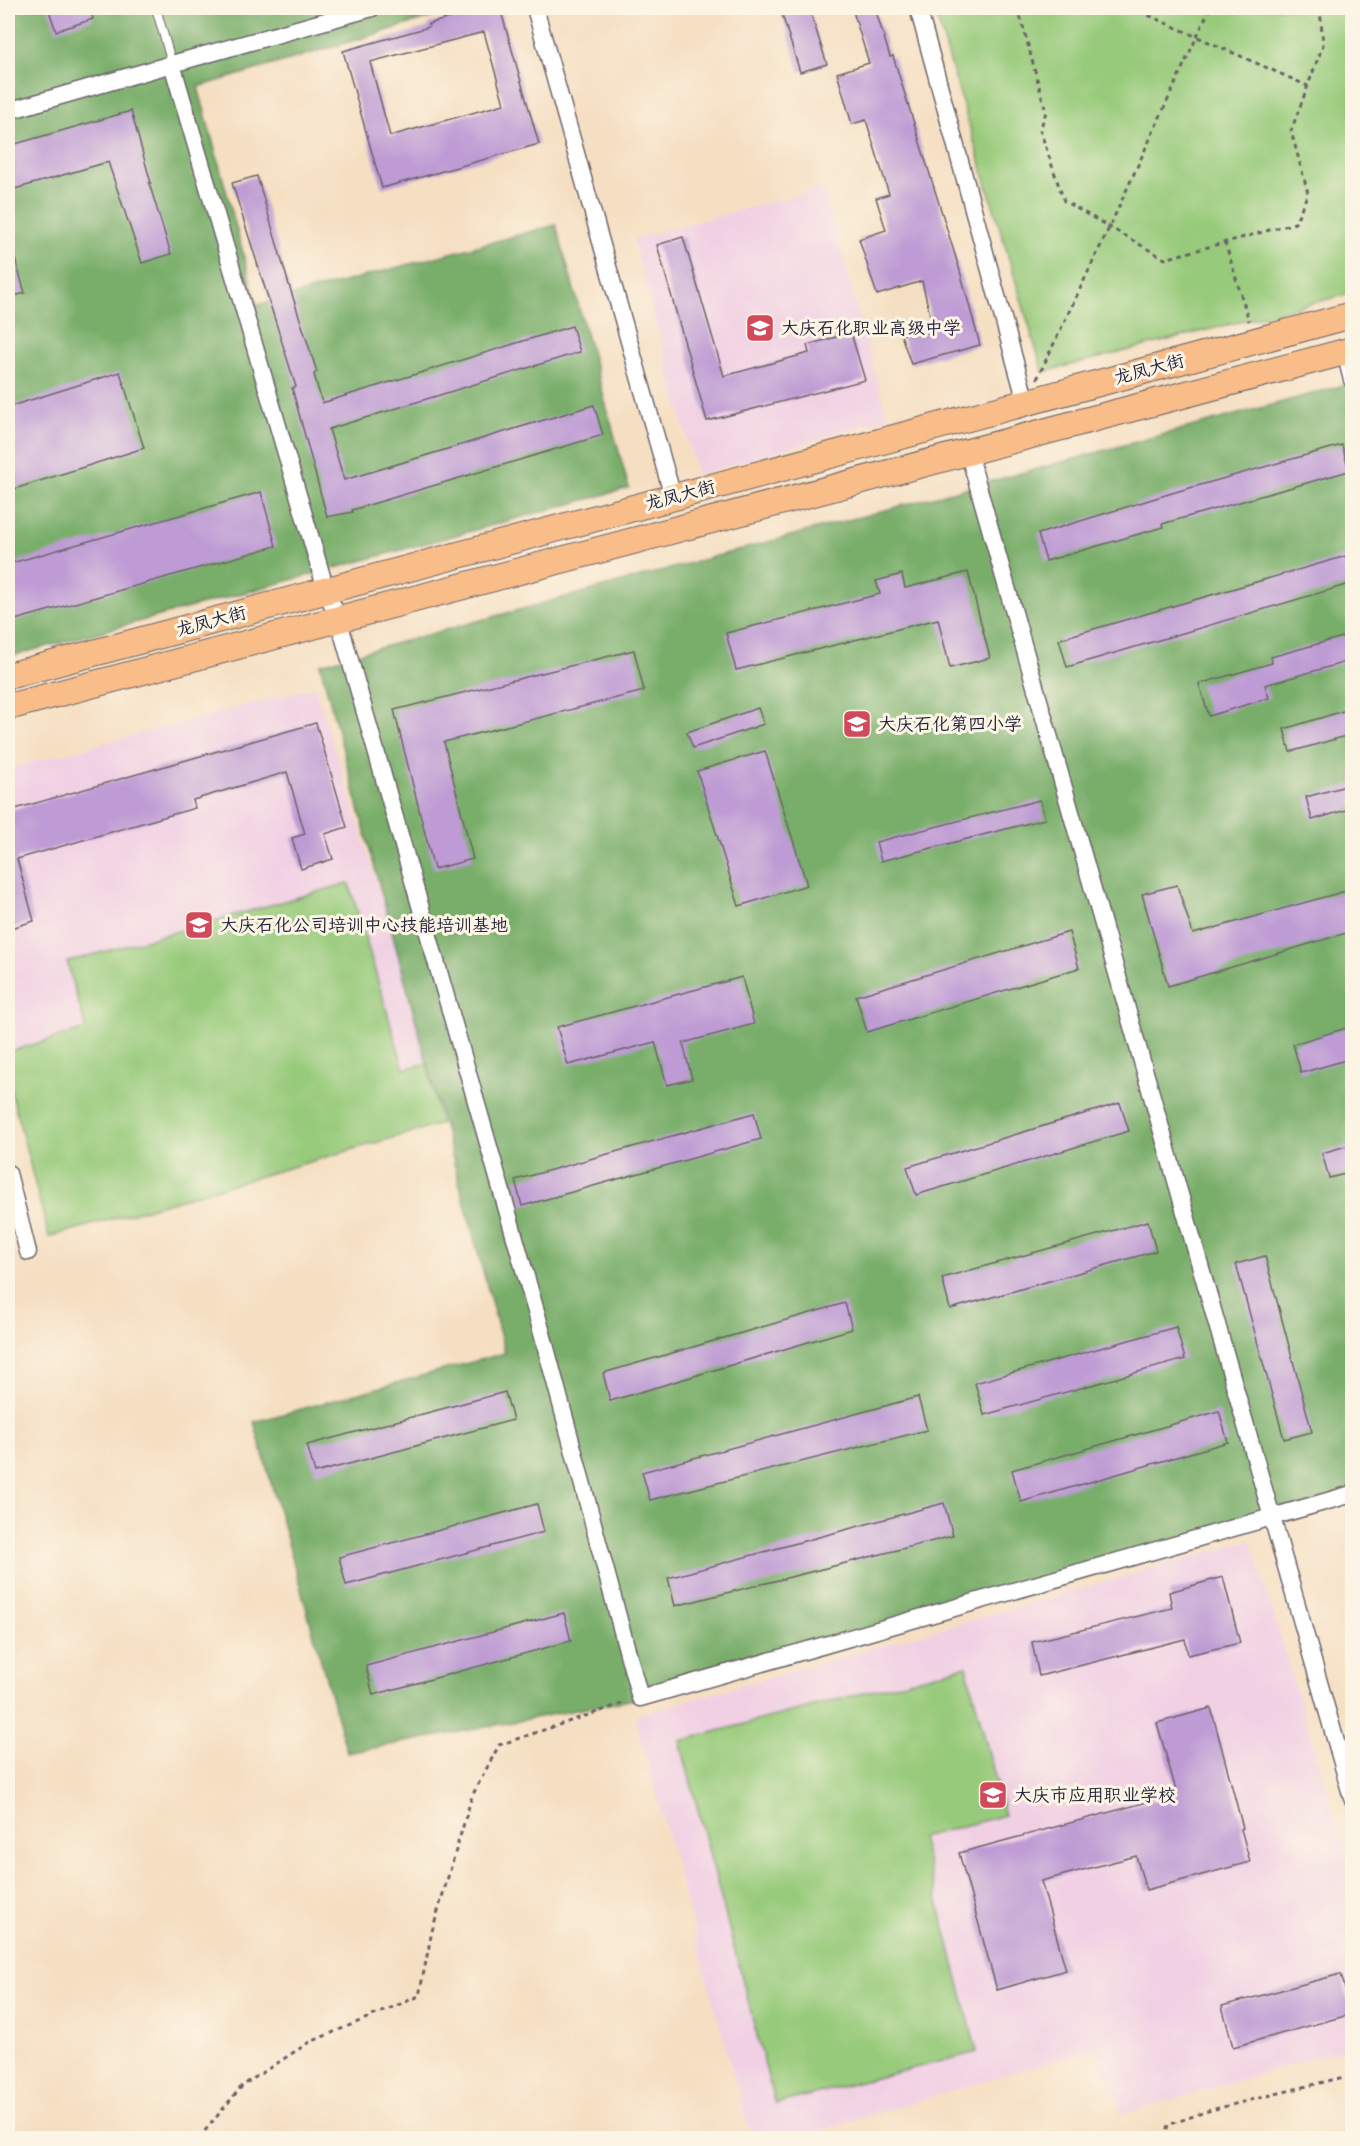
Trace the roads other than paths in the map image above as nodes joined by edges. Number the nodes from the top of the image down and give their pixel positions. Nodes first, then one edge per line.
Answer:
1 (156, 8) edge
2 (372, 8) edge
3 (535, 8) edge
4 (918, 8) edge
5 (172, 64) junction
6 (8, 111) edge
7 (1353, 315) edge
8 (1349, 351) edge
9 (1353, 380) edge
10 (1026, 402) junction
11 (968, 451) junction
12 (673, 497) junction
13 (326, 590) junction
14 (338, 618) junction
15 (8, 675) edge
16 (8, 707) edge
17 (8, 1173) edge
18 (28, 1252) dead end
19 (1353, 1494) edge
20 (1272, 1517) junction
21 (1353, 1798) edge

1 - 5 lane
2 - 5 street
3 - 12 street
4 - 10 street
5 - 6 street
5 - 13 street
7 - 10 main road, 龙凤大街
8 - 9 street
8 - 11 main road, 龙凤大街
10 - 12 main road, 龙凤大街
11 - 14 main road, 龙凤大街
11 - 20 street
12 - 13 main road, 龙凤大街
13 - 14 street
13 - 15 main road, 龙凤大街
14 - 16 main road, 龙凤大街
14 - 20 street
17 - 18 street
19 - 20 street
20 - 21 street

